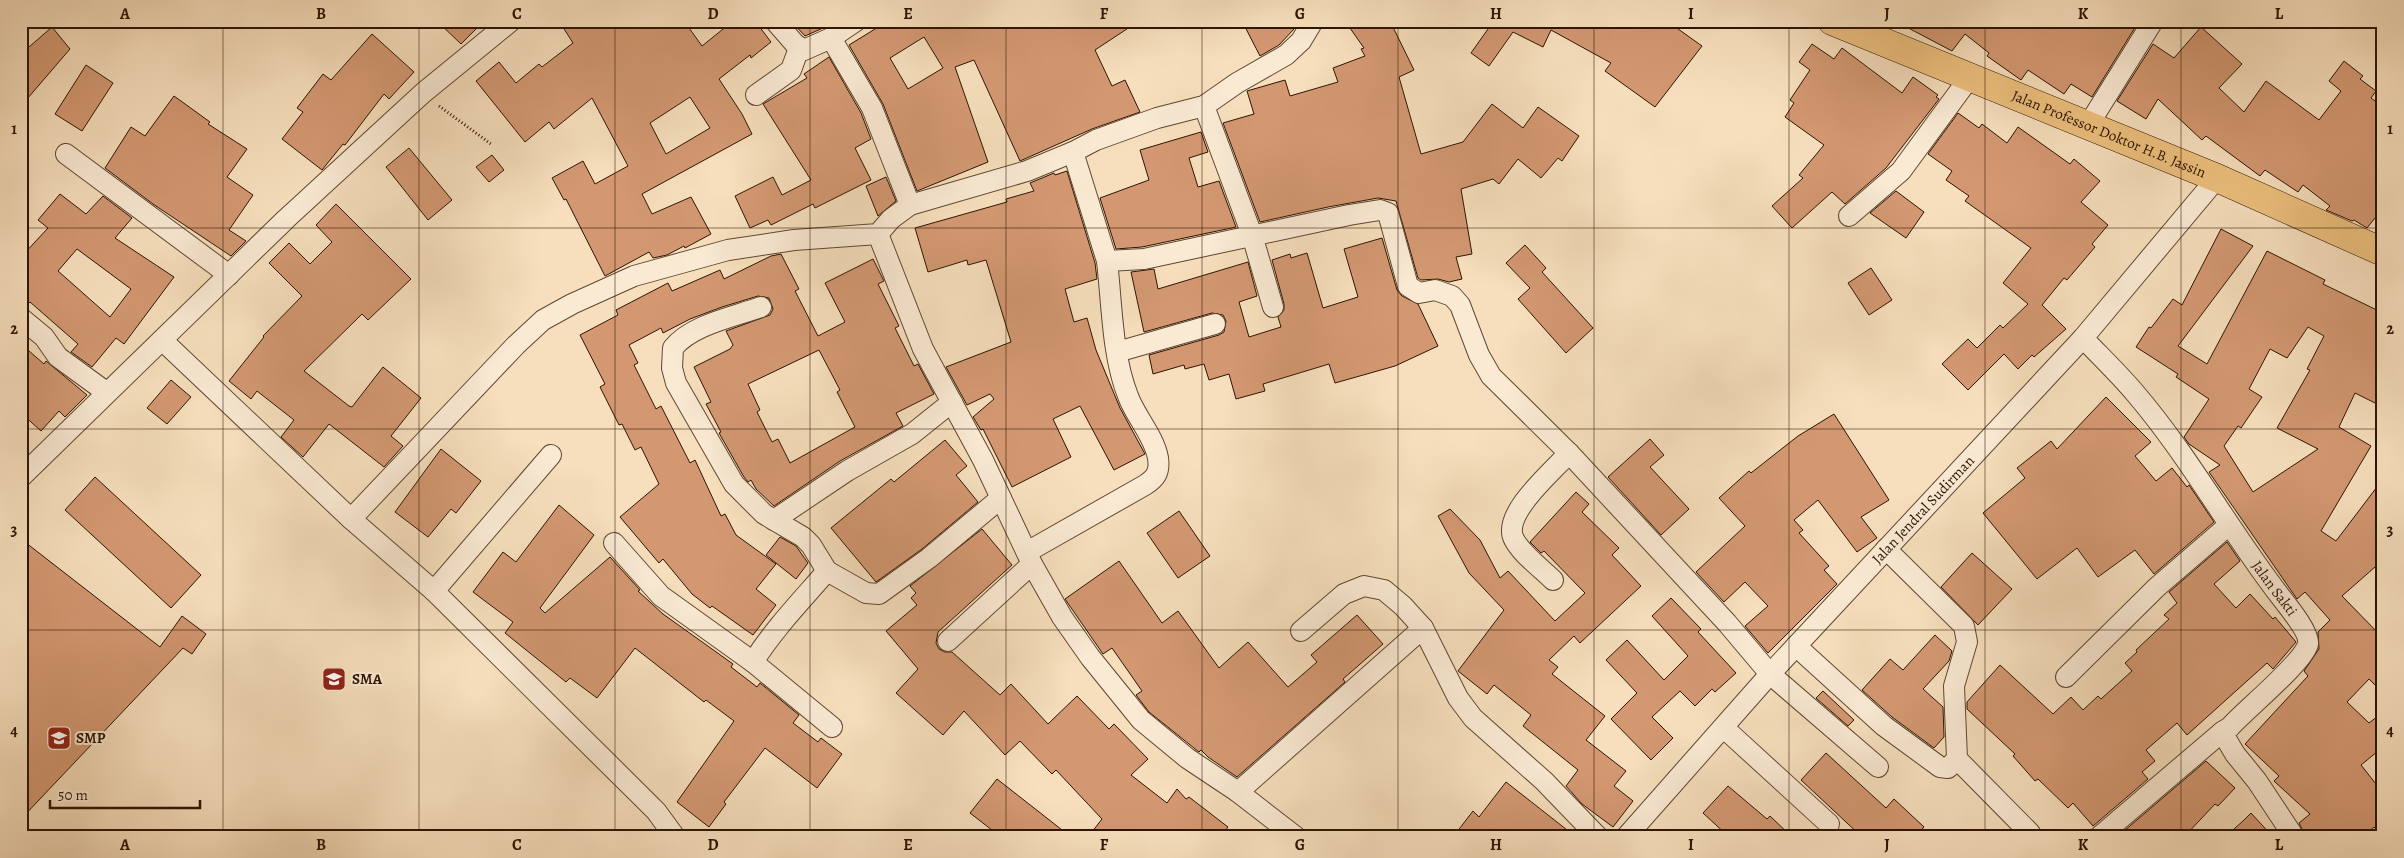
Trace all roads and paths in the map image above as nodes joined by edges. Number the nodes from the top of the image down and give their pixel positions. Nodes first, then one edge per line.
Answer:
1 (511, 21) edge
2 (775, 21) edge
3 (856, 21) edge
4 (1313, 21) edge
5 (1832, 21) edge
6 (2153, 21) edge
7 (830, 38) junction
8 (799, 48) junction
9 (1970, 77) junction
10 (423, 93) junction
11 (756, 95) dead end
12 (1204, 106) junction
13 (2089, 124) junction
14 (491, 144) dead end
15 (1074, 152) junction
16 (66, 154) dead end
17 (2217, 178) junction
18 (910, 205) junction
19 (1849, 216) dead end
20 (878, 234) junction
21 (1252, 234) junction
22 (2383, 252) edge
23 (1107, 261) junction
24 (229, 275) junction
25 (761, 307) dead end
26 (1273, 307) dead end
27 (21, 318) edge
28 (1215, 324) dead end
29 (2083, 338) junction
30 (162, 340) junction
31 (1117, 352) junction
32 (106, 392) junction
33 (952, 402) junction
34 (1570, 453) junction
35 (551, 455) dead end
36 (21, 477) edge
37 (1001, 498) junction
38 (351, 519) junction
39 (774, 520) junction
40 (2229, 525) junction
41 (614, 543) dead end
42 (1886, 549) junction
43 (1029, 558) junction
44 (827, 571) junction
45 (1553, 580) dead end
46 (434, 591) junction
47 (1423, 628) junction
48 (1301, 631) dead end
49 (948, 641) dead end
50 (1796, 646) junction
51 (753, 662) junction
52 (1770, 674) junction
53 (2066, 676) dead end
54 (832, 727) dead end
55 (1724, 728) junction
56 (2222, 732) junction
57 (1958, 759) junction
58 (1878, 767) dead end
59 (1238, 792) junction
60 (1829, 824) dead end
61 (2030, 833) dead end
62 (2100, 836) edge
63 (675, 837) edge
64 (1296, 837) edge
65 (1598, 837) edge
66 (1626, 837) edge
67 (2294, 837) edge

1 - 10 street
2 - 8 street
3 - 7 street
4 - 12 street
5 - 9 highway, Jalan Professor Doktor H.B. Jassin
6 - 13 street
7 - 8 street
7 - 18 street
8 - 11 street
9 - 13 highway, Jalan Professor Doktor H.B. Jassin
9 - 19 street
10 - 14 path
10 - 24 street
12 - 15 street
12 - 21 street
13 - 17 highway, Jalan Professor Doktor H.B. Jassin
15 - 18 street
15 - 23 street
16 - 24 street
17 - 22 highway, Jalan Professor Doktor H.B. Jassin
17 - 29 street, Jalan Jendral Sudirman
18 - 20 street
20 - 33 street
20 - 38 street
21 - 23 street
21 - 26 street
21 - 34 street
23 - 31 street
24 - 30 street
25 - 39 street
27 - 32 street
28 - 31 street
29 - 40 street, Jalan Sakti
29 - 42 street, Jalan Jendral Sudirman
30 - 32 street
30 - 38 street
31 - 43 street
32 - 36 street
33 - 37 street
33 - 39 street
34 - 45 street
34 - 52 street
35 - 46 street
37 - 43 street
37 - 44 street
38 - 46 street
39 - 44 street
40 - 53 street
40 - 56 street, Jalan Sakti
41 - 51 street
42 - 50 street, Jalan Jendral Sudirman
42 - 57 street
43 - 49 street
43 - 59 street
44 - 51 street
46 - 63 street
47 - 48 street
47 - 59 street
47 - 65 street
50 - 52 street, Jalan Jendral Sudirman
50 - 57 street
51 - 54 street
52 - 55 street, Jalan Jendral Sudirman
52 - 58 street
55 - 60 street
55 - 66 street, Jalan Jendral Sudirman
56 - 62 street
56 - 67 street
57 - 61 street
59 - 64 street

